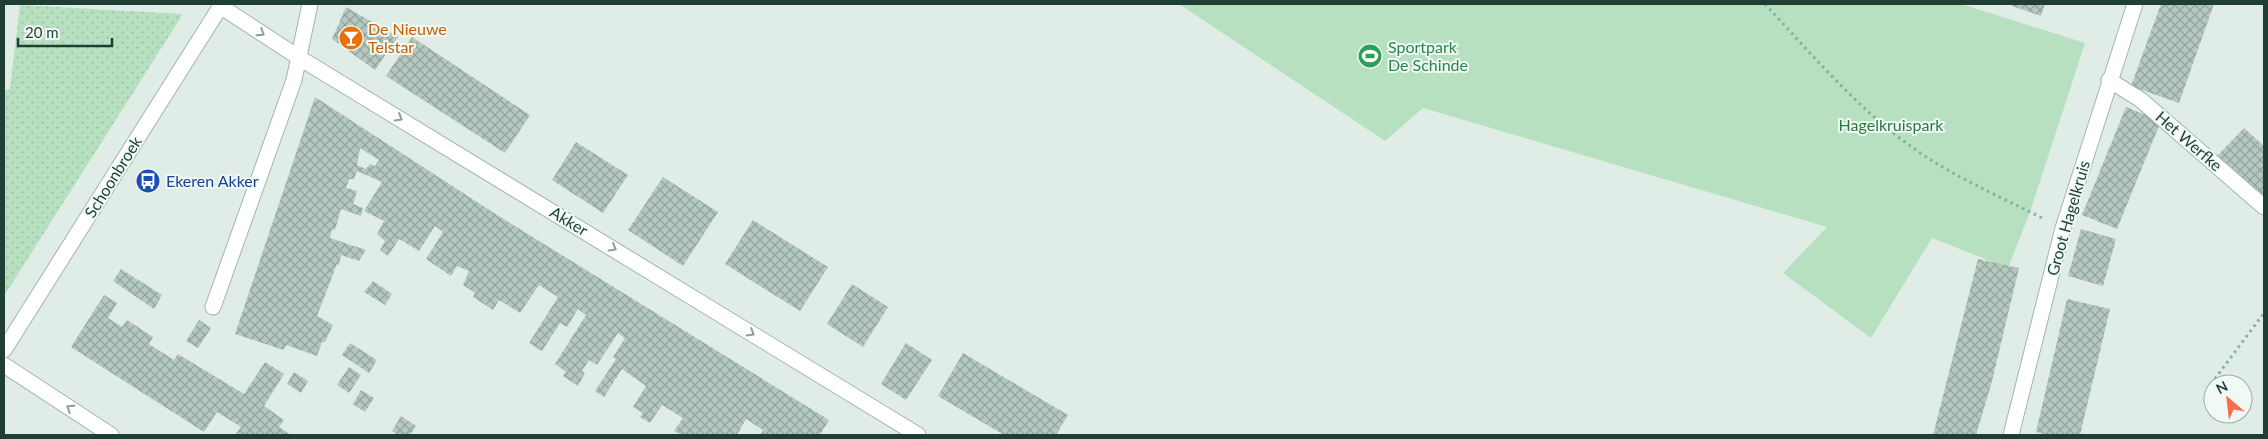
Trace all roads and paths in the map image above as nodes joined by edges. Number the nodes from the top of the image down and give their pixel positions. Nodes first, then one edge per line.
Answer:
1 (310, 4) edge
2 (1765, 4) edge
3 (2135, 4) edge
4 (221, 5) edge
5 (298, 57) junction
6 (2110, 80) junction
7 (2264, 207) edge
8 (2062, 228) junction
9 (213, 307) dead end
10 (2264, 313) edge
11 (4, 350) edge
12 (4, 365) edge
13 (2219, 374) edge
14 (111, 435) edge
15 (918, 435) edge
16 (2011, 435) edge

1 - 5 street
2 - 8 path
3 - 6 street, Groot Hagelkruis
4 -> 5 street, Akker
4 - 11 street, Schoonbroek
5 - 9 street
5 -> 15 street, Akker
6 - 7 street, Het Werfke
6 - 8 street, Groot Hagelkruis
8 - 16 street, Groot Hagelkruis
10 - 13 path
14 -> 12 street

